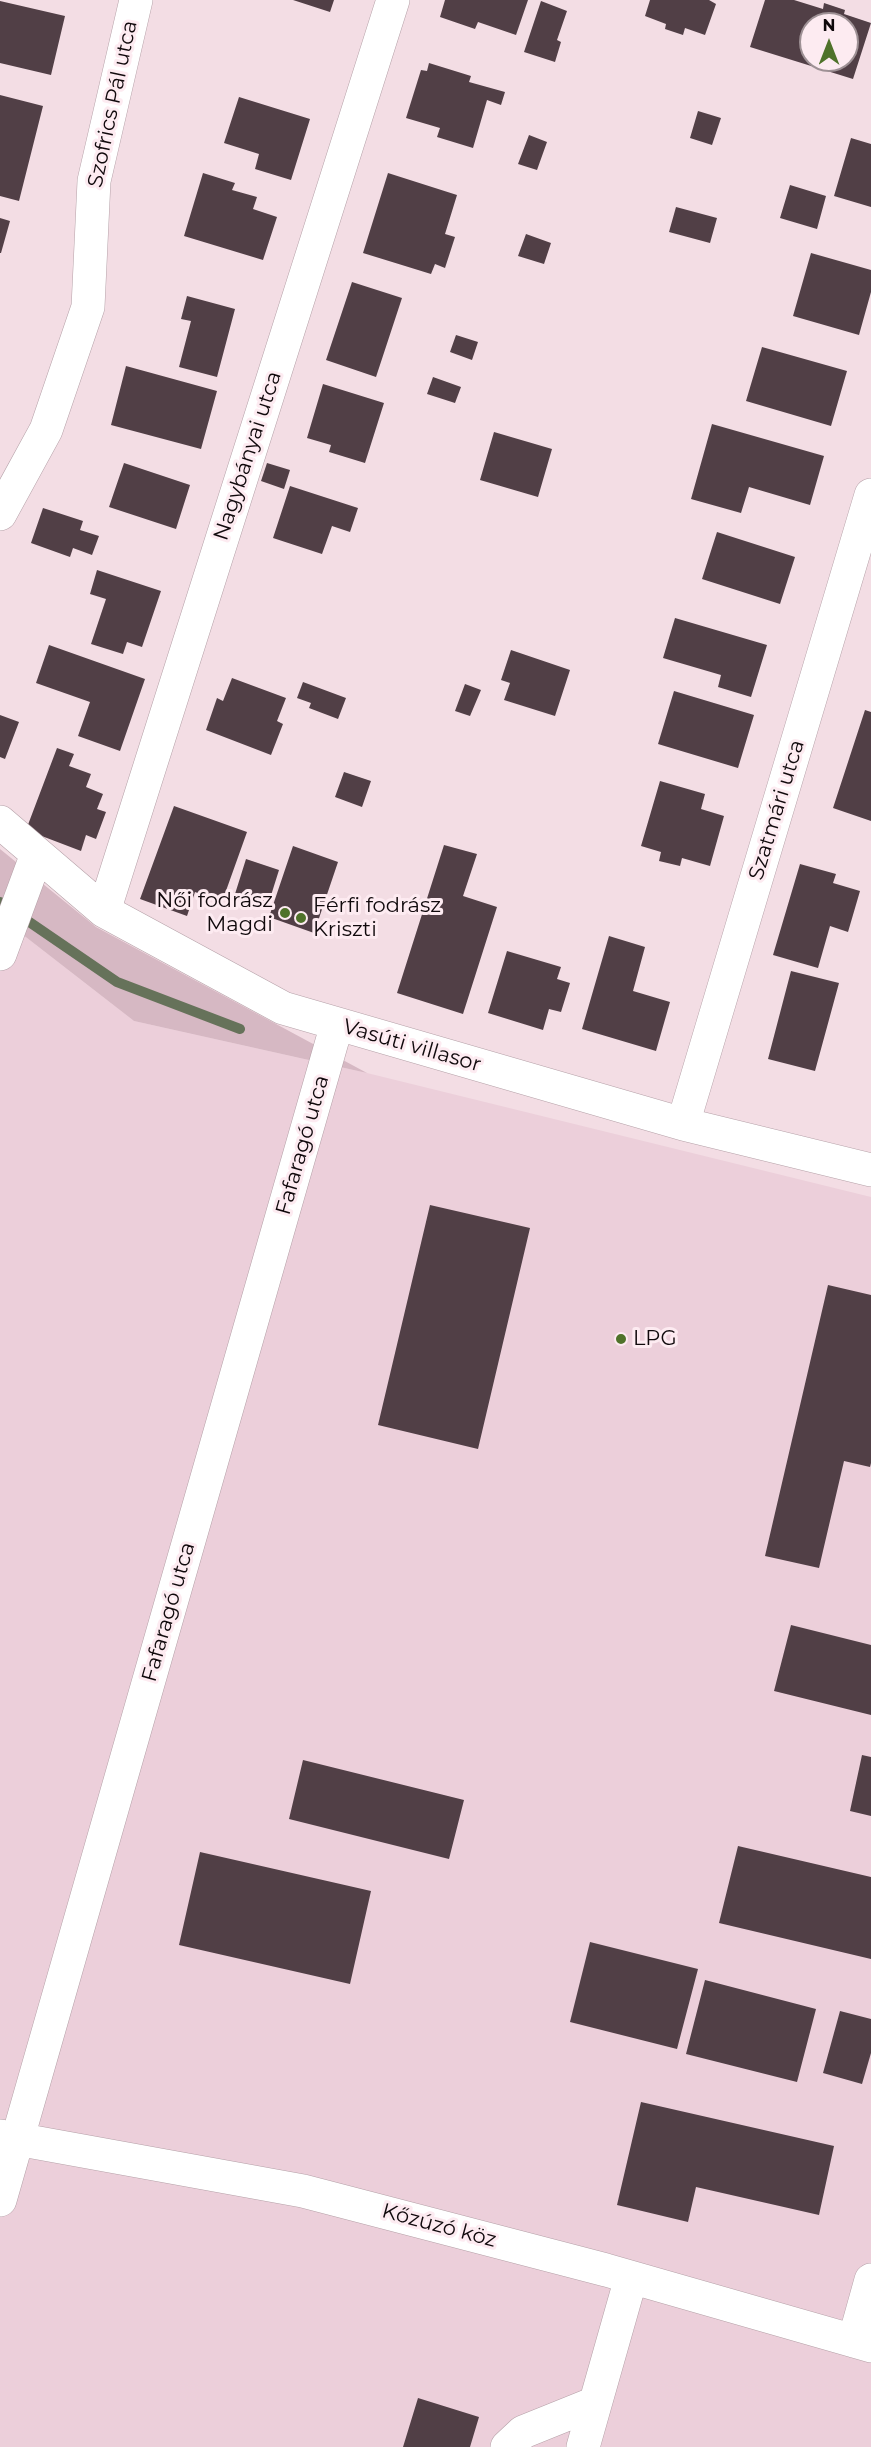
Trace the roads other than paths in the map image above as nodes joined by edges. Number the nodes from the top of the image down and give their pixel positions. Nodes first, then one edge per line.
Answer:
1 (136, 0) edge
2 (393, 0) edge
3 (871, 495) edge
4 (0, 514) edge
5 (0, 822) edge
6 (37, 854) junction
7 (104, 911) junction
8 (0, 954) edge
9 (337, 1024) junction
10 (683, 1124) junction
11 (871, 1170) edge
12 (8, 2138) edge
13 (0, 2200) edge
14 (631, 2278) junction
15 (871, 2280) edge
16 (862, 2344) edge
17 (595, 2403) junction
18 (507, 2447) edge
19 (582, 2447) edge

1 - 4 street, Szofrics Pál utca
2 - 7 street, Nagybányai utca
3 - 10 street, Szatmári utca
5 - 6 street, Vasúti villasor
6 - 7 street, Vasúti villasor
6 - 8 street
7 - 9 street, Vasúti villasor
9 - 10 street, Vasúti villasor
9 - 12 street, Fafaragó utca
10 - 11 street, Vasúti villasor
12 - 13 street, Fafaragó utca
12 - 14 street, Kőzúzó köz
14 - 16 street, Kőzúzó köz
14 - 17 street
15 - 16 street
17 - 18 street
17 - 19 street

